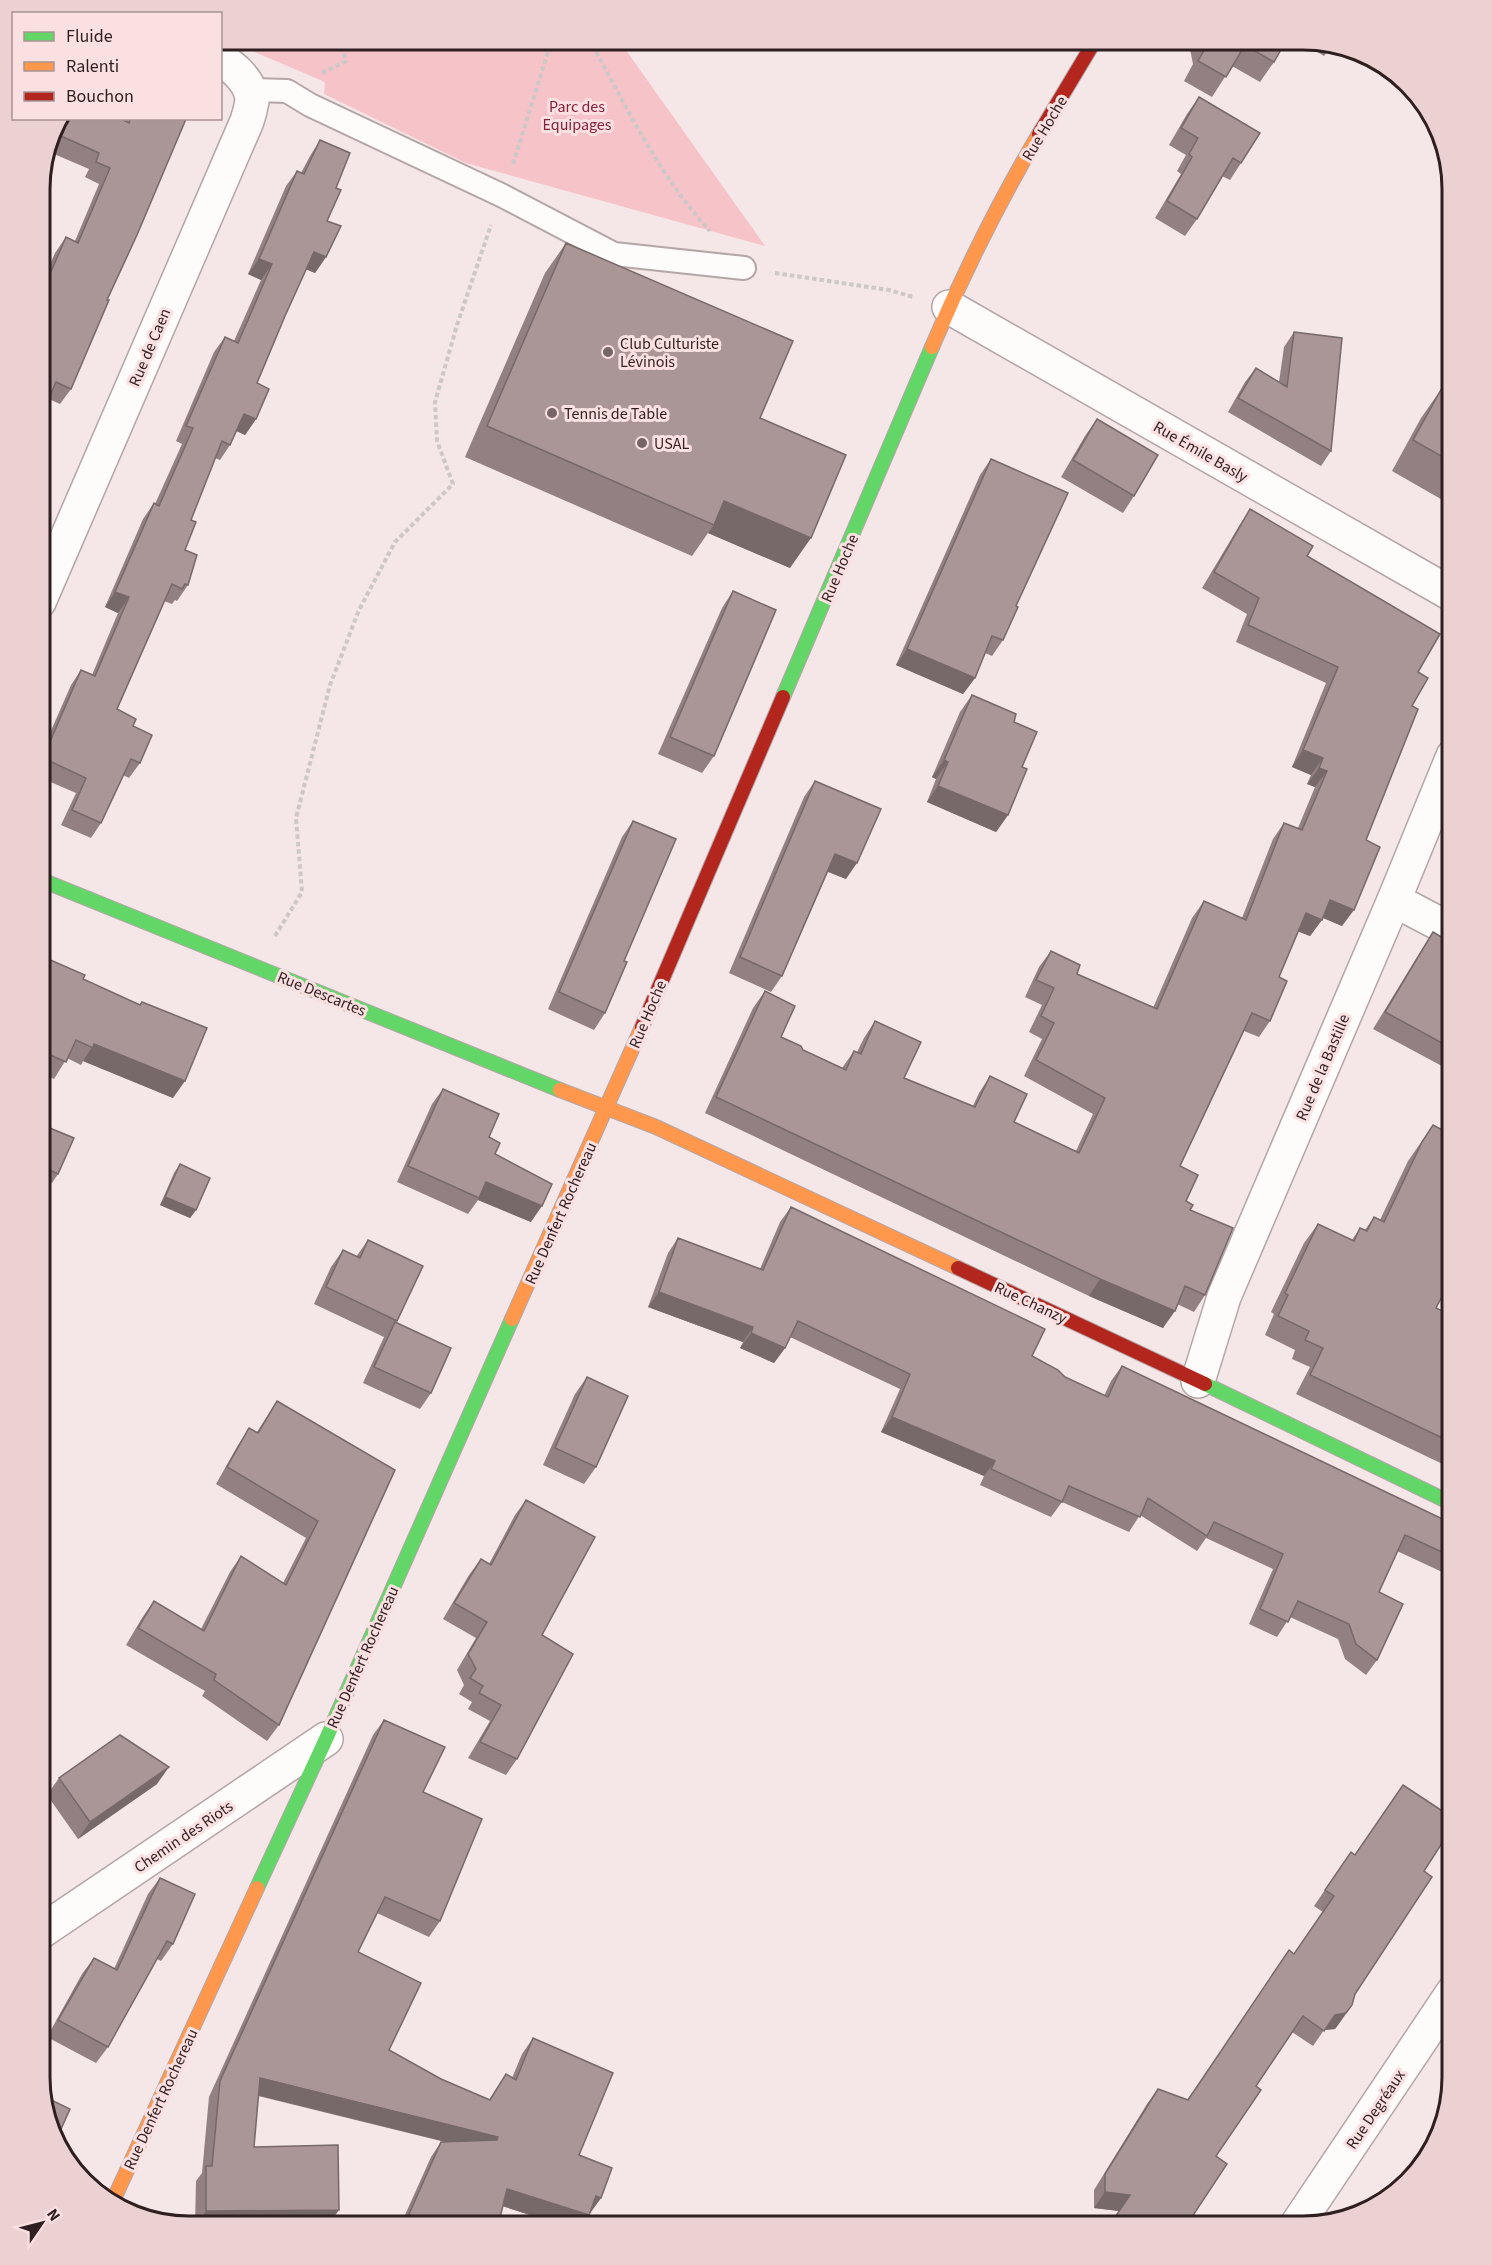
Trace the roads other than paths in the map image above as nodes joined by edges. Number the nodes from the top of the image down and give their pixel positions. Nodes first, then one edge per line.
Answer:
1 (1090, 50) edge
2 (222, 60) edge
3 (250, 90) junction
4 (744, 268) road end
5 (949, 307) junction
6 (50, 577) edge
7 (1442, 589) edge
8 (1442, 783) edge
9 (50, 883) edge
10 (1394, 900) junction
11 (1442, 925) edge
12 (605, 1108) junction
13 (1198, 1381) junction
14 (1442, 1499) edge
15 (326, 1739) junction
16 (50, 1926) edge
17 (1442, 2008) edge
18 (116, 2195) edge
19 (1303, 2216) edge

1 - 5 street, Rue Hoche
2 - 3 street
3 - 4 lane
3 - 6 street, Rue de Caen
5 - 7 street, Rue Émile Basly
5 - 12 street, Rue Hoche
8 - 10 street, Rue de la Bastille
9 - 12 street, Rue Descartes
10 - 11 street
10 - 13 street, Rue de la Bastille
12 - 13 street, Rue Chanzy
12 - 15 street, Rue Denfert Rochereau
13 - 14 street, Rue Chanzy
15 - 16 street, Chemin des Riots
15 - 18 street, Rue Denfert Rochereau
17 - 19 street, Rue Degréaux

